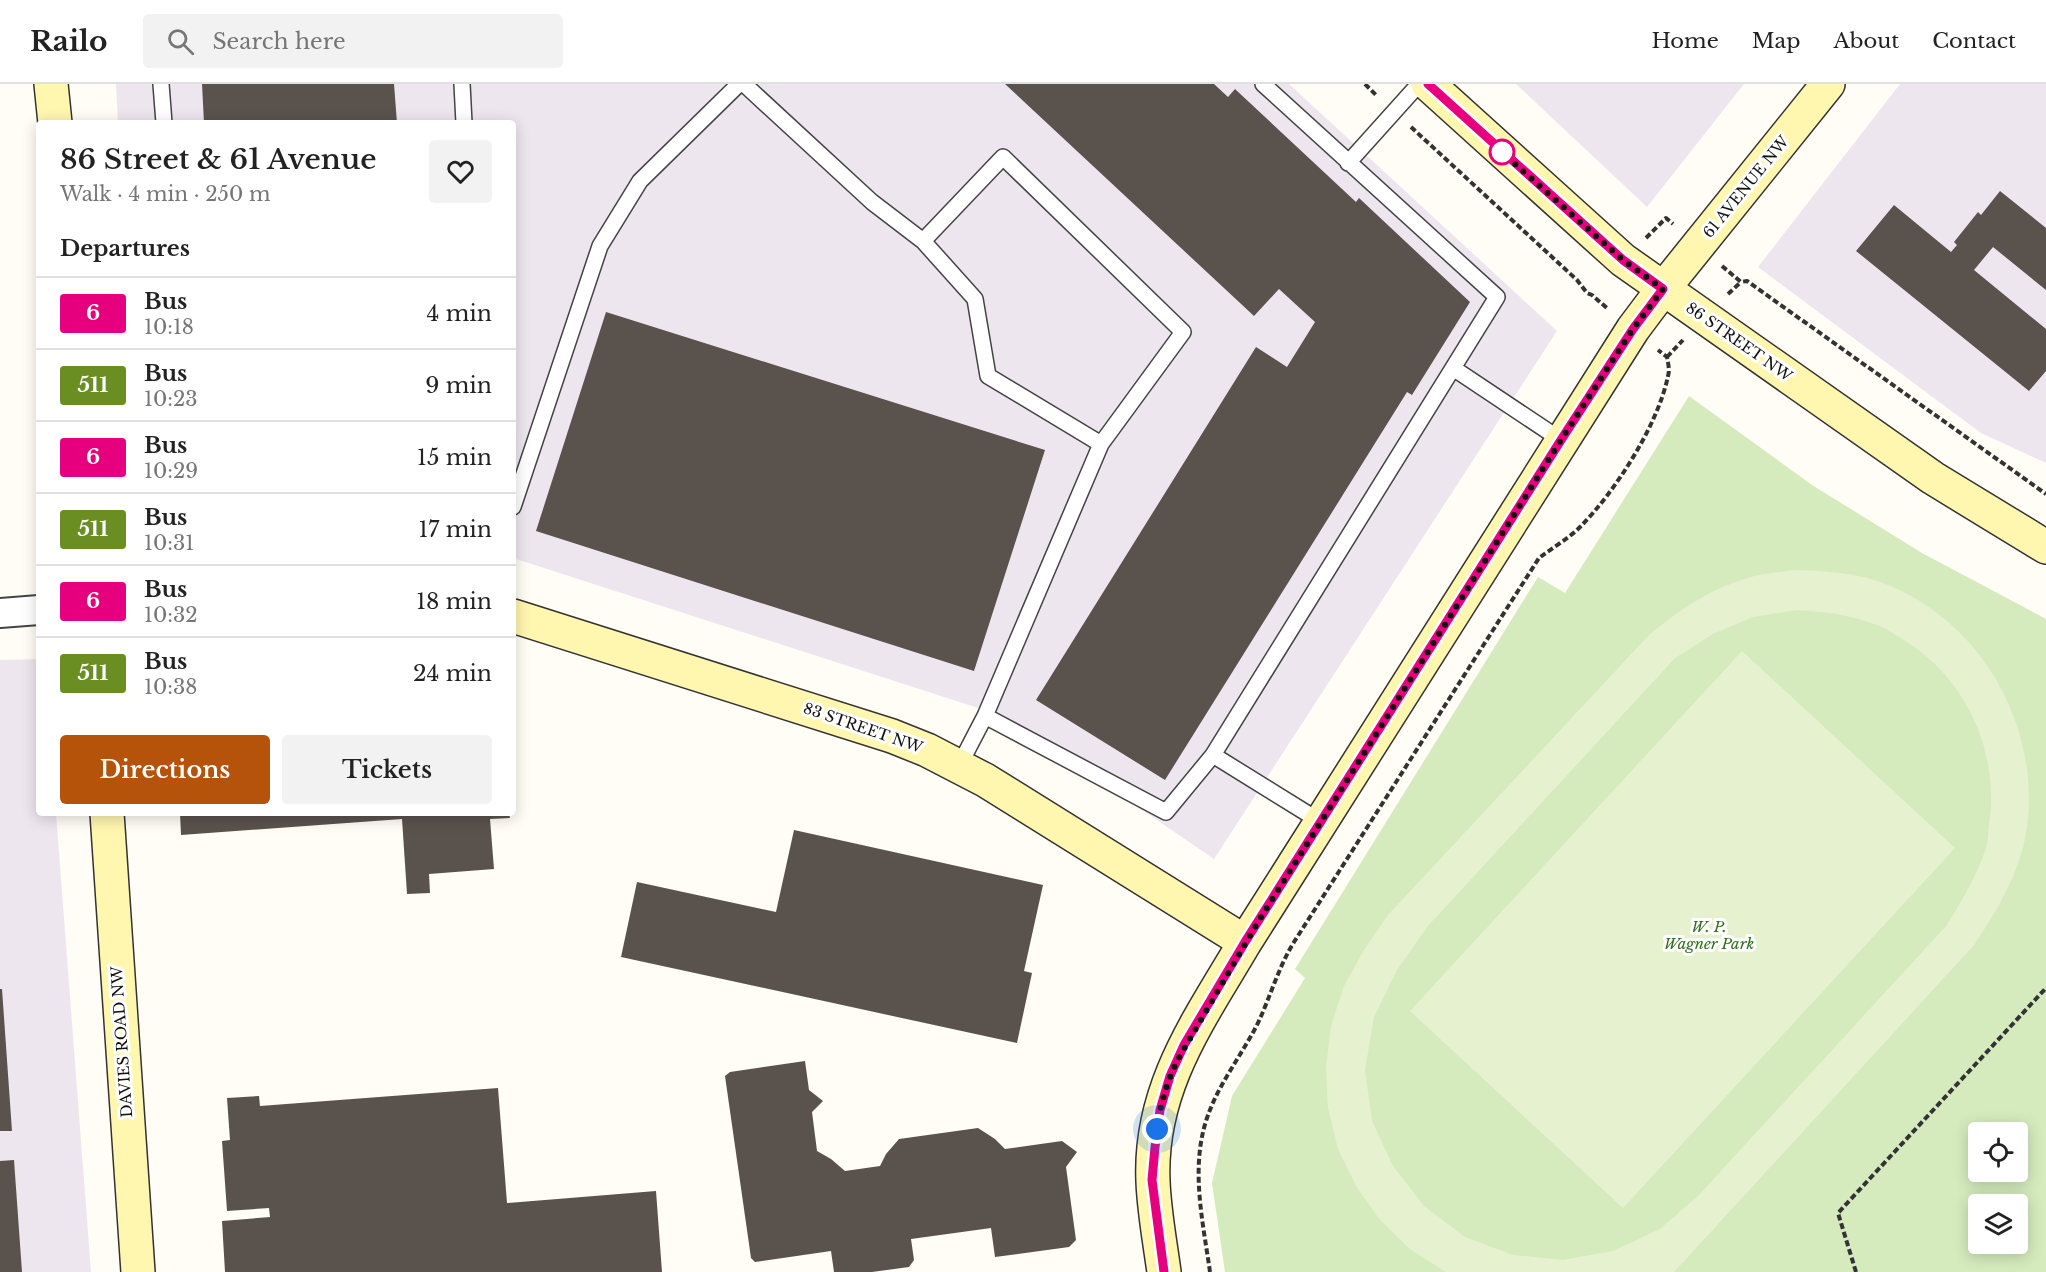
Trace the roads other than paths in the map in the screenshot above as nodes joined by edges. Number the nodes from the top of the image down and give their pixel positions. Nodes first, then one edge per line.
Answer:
1 (51, 84) edge
2 (161, 84) edge
3 (462, 84) edge
4 (739, 84) edge
5 (744, 84) edge
6 (1263, 84) edge
7 (1419, 84) edge
8 (1428, 84) edge
9 (1828, 84) edge
10 (54, 120) edge
11 (164, 120) edge
12 (464, 120) edge
13 (1348, 162) junction
14 (923, 241) junction
15 (1663, 289) junction
16 (1453, 368) junction
17 (1561, 440) junction
18 (1101, 444) junction
19 (516, 498) edge
20 (2046, 547) edge
21 (36, 610) edge
22 (0, 613) edge
23 (516, 617) edge
24 (985, 716) junction
25 (1213, 755) junction
26 (959, 766) junction
27 (107, 816) edge
28 (1321, 822) junction
29 (1245, 942) junction
30 (138, 1272) edge
31 (1164, 1272) edge

1 - 10 street
2 - 11 lane
3 - 12 lane
4 - 19 lane
5 - 14 lane
6 - 13 lane
7 - 13 lane
8 - 15 street, 86 STREET NW
9 - 15 street, 61 AVENUE NW
13 - 16 lane
14 - 18 lane
14 - 18 lane
15 - 17 street, 61 AVENUE NW
15 - 20 street, 86 STREET NW
16 - 17 lane
16 - 25 lane
17 - 28 street, 61 AVENUE NW
18 - 24 lane
21 - 22 street
23 - 26 street, 83 STREET NW
24 - 25 lane
24 - 26 lane
25 - 28 lane
26 - 29 street, 83 STREET NW
27 - 30 street, DAVIES ROAD NW
28 - 29 street, 61 AVENUE NW
29 - 31 street, 61 AVENUE NW

